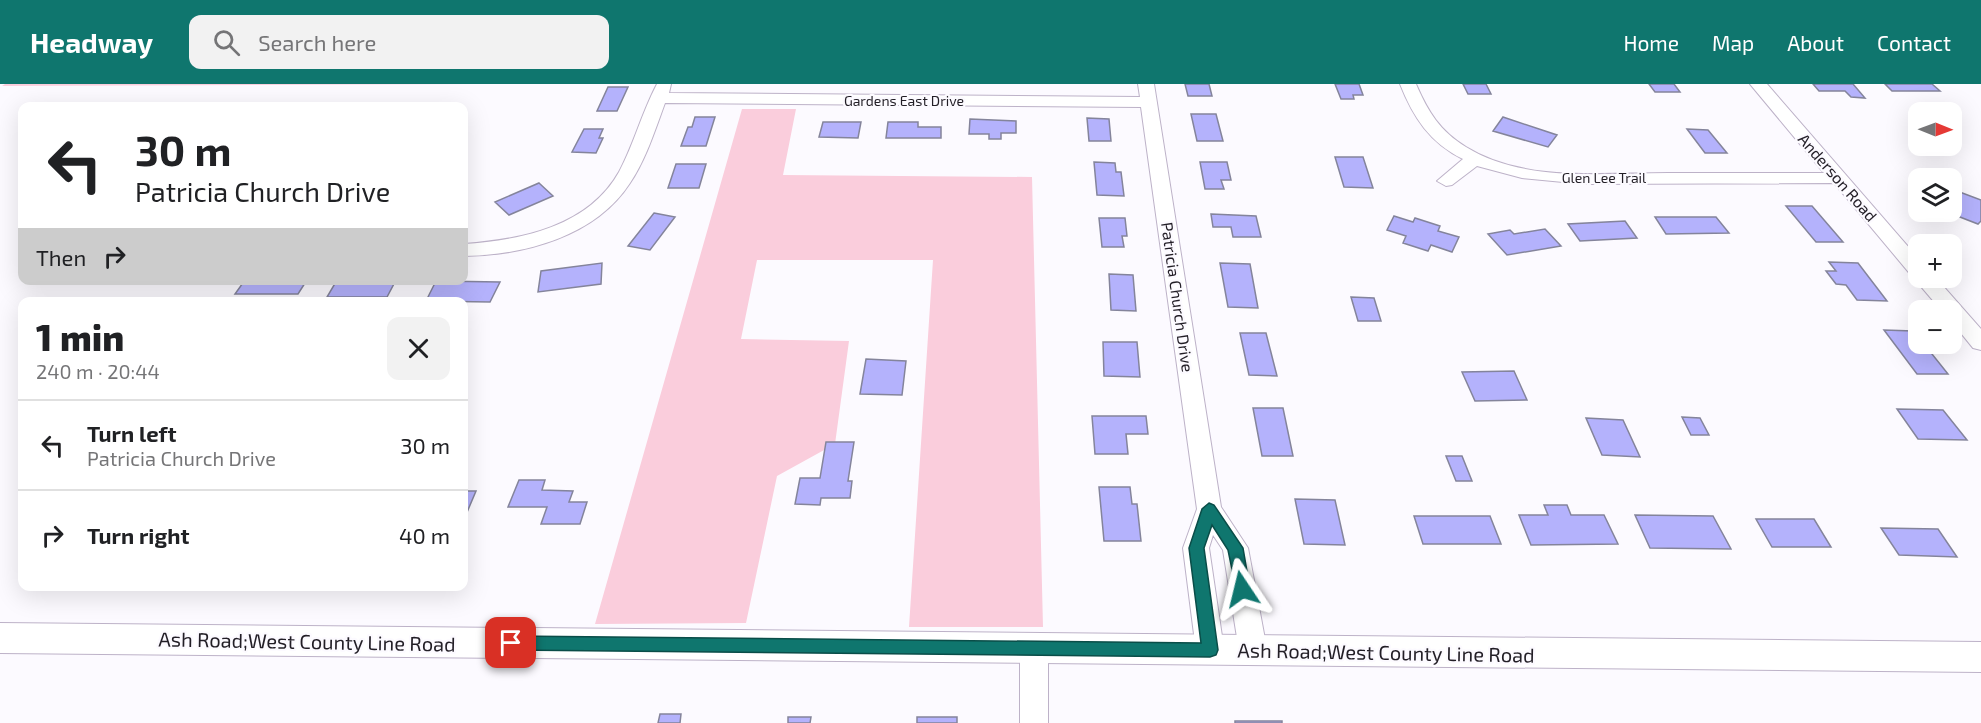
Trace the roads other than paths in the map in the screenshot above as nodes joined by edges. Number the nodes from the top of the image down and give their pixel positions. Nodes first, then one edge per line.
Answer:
1 (1407, 84) edge
2 (1758, 84) edge
3 (662, 91) edge
4 (903, 92) edge
5 (1148, 93) edge
6 (1476, 158) junction
7 (1840, 178) junction
8 (1446, 181) dead end
9 (468, 250) edge
10 (1908, 258) edge
11 (1933, 288) edge
12 (1981, 344) edge
13 (1209, 509) junction
14 (0, 638) edge
15 (1034, 648) junction
16 (1210, 650) junction
17 (1253, 650) junction
18 (1981, 657) edge
19 (1034, 723) edge

1 - 6 street, Glen Lee Trail
2 - 7 street, Anderson Road
3 - 4 street, Gardens East Drive
3 - 9 street
4 - 5 street, Gardens East Drive
5 - 13 street, Patricia Church Drive
6 - 7 street, Glen Lee Trail
6 - 8 street
7 - 10 street, Anderson Road
11 - 12 street
13 - 16 street, Patricia Church Drive
13 - 17 street, Patricia Church Drive
14 - 15 main road, Ash Road;West County Line Road
15 - 16 main road, Ash Road;West County Line Road
15 - 19 street
16 - 17 main road, Ash Road;West County Line Road
17 - 18 main road, Ash Road;West County Line Road

